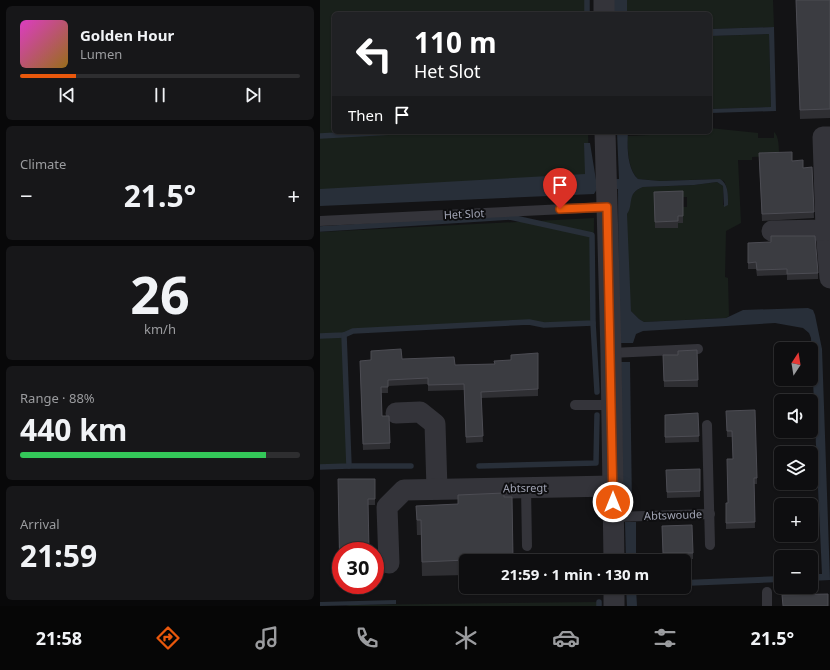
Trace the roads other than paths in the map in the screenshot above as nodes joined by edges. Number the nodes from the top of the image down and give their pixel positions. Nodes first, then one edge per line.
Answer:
1 (604, 0) edge
2 (604, 12) edge
3 (605, 134) edge
4 (826, 137) edge
5 (607, 192) junction
6 (320, 221) edge
7 (826, 230) junction
8 (772, 231) dead end
9 (830, 278) edge
10 (698, 349) edge
11 (611, 353) junction
12 (575, 405) dead end
13 (612, 405) junction
14 (396, 413) dead end
15 (707, 425) dead end
16 (613, 486) junction
17 (526, 488) junction
18 (437, 489) junction
19 (710, 514) junction
20 (613, 516) junction
21 (710, 545) dead end
22 (527, 546) dead end
23 (614, 554) edge
24 (389, 563) dead end
25 (766, 592) dead end
26 (614, 594) edge
27 (614, 606) edge
28 (767, 606) edge

1 - 2 street
3 - 5 street
4 - 7 street
5 - 6 lane, Het Slot
5 - 11 street
7 - 8 street
7 - 9 street
10 - 11 lane
11 - 13 street
12 - 13 lane
13 - 16 street
14 - 18 street
15 - 19 lane, Abtswoude
16 - 17 street, Abtsregt
16 - 20 street
17 - 18 street, Abtsregt
17 - 22 lane
18 - 24 street, Abtsregt
19 - 20 lane, Abtswoude
19 - 21 lane, Abtswoude
20 - 23 street
25 - 28 lane
26 - 27 street

